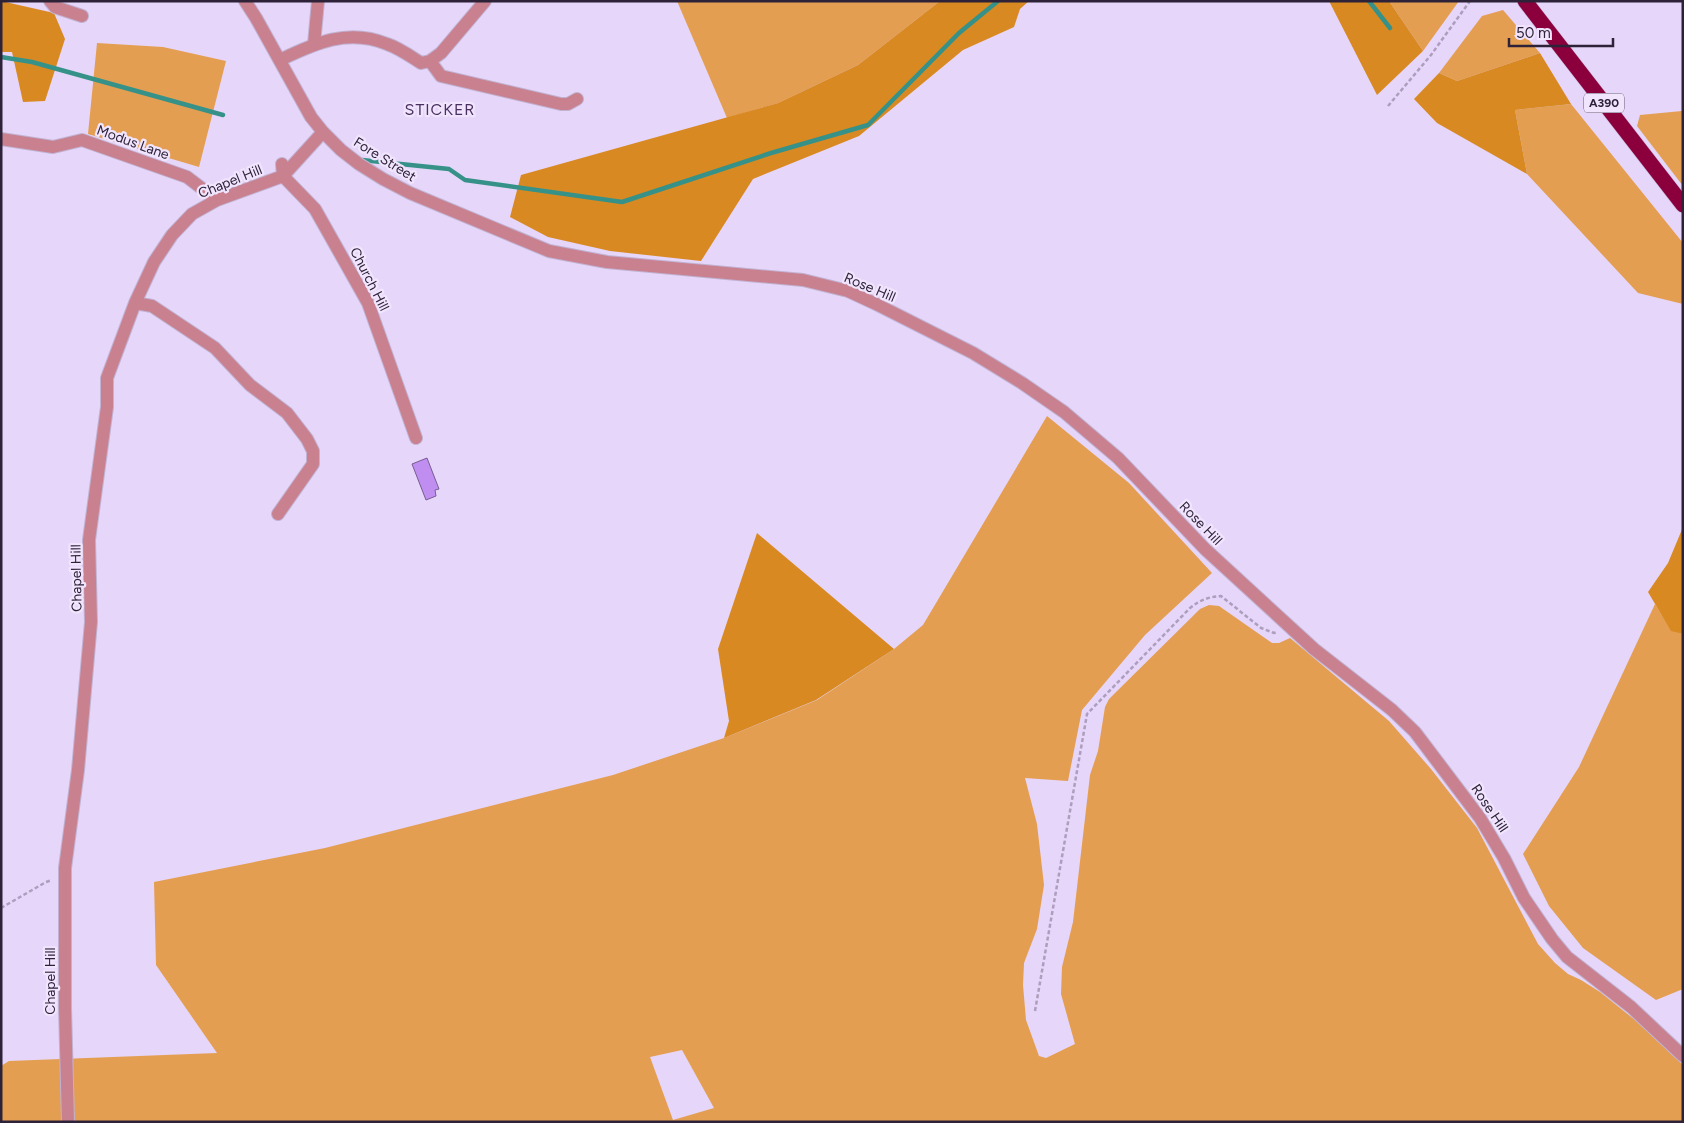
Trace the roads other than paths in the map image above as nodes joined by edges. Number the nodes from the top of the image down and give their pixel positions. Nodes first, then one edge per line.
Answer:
1 (50, 1) edge
2 (245, 1) edge
3 (318, 1) edge
4 (485, 1) edge
5 (1524, 1) edge
6 (82, 16) dead end
7 (314, 44) junction
8 (280, 60) junction
9 (430, 61) junction
10 (577, 99) dead end
11 (321, 134) junction
12 (1, 139) edge
13 (282, 170) junction
14 (217, 200) junction
15 (1683, 205) edge
16 (549, 251) joint
17 (134, 304) junction
18 (416, 438) dead end
19 (278, 514) dead end
20 (1683, 1056) edge
21 (68, 1122) edge

1 - 6 street
2 - 8 street, Fore Street
3 - 7 street
4 - 9 street
5 - 15 highway, A390
7 - 8 street
7 - 9 street
8 - 11 street, Fore Street
9 - 10 street
11 - 13 street, Chapel Hill
11 - 16 street, Fore Street
12 - 14 street, Modus Lane
13 - 14 street, Chapel Hill
13 - 18 street, Church Hill
14 - 17 street, Chapel Hill
16 - 20 street, Rose Hill
17 - 19 street
17 - 21 street, Chapel Hill

